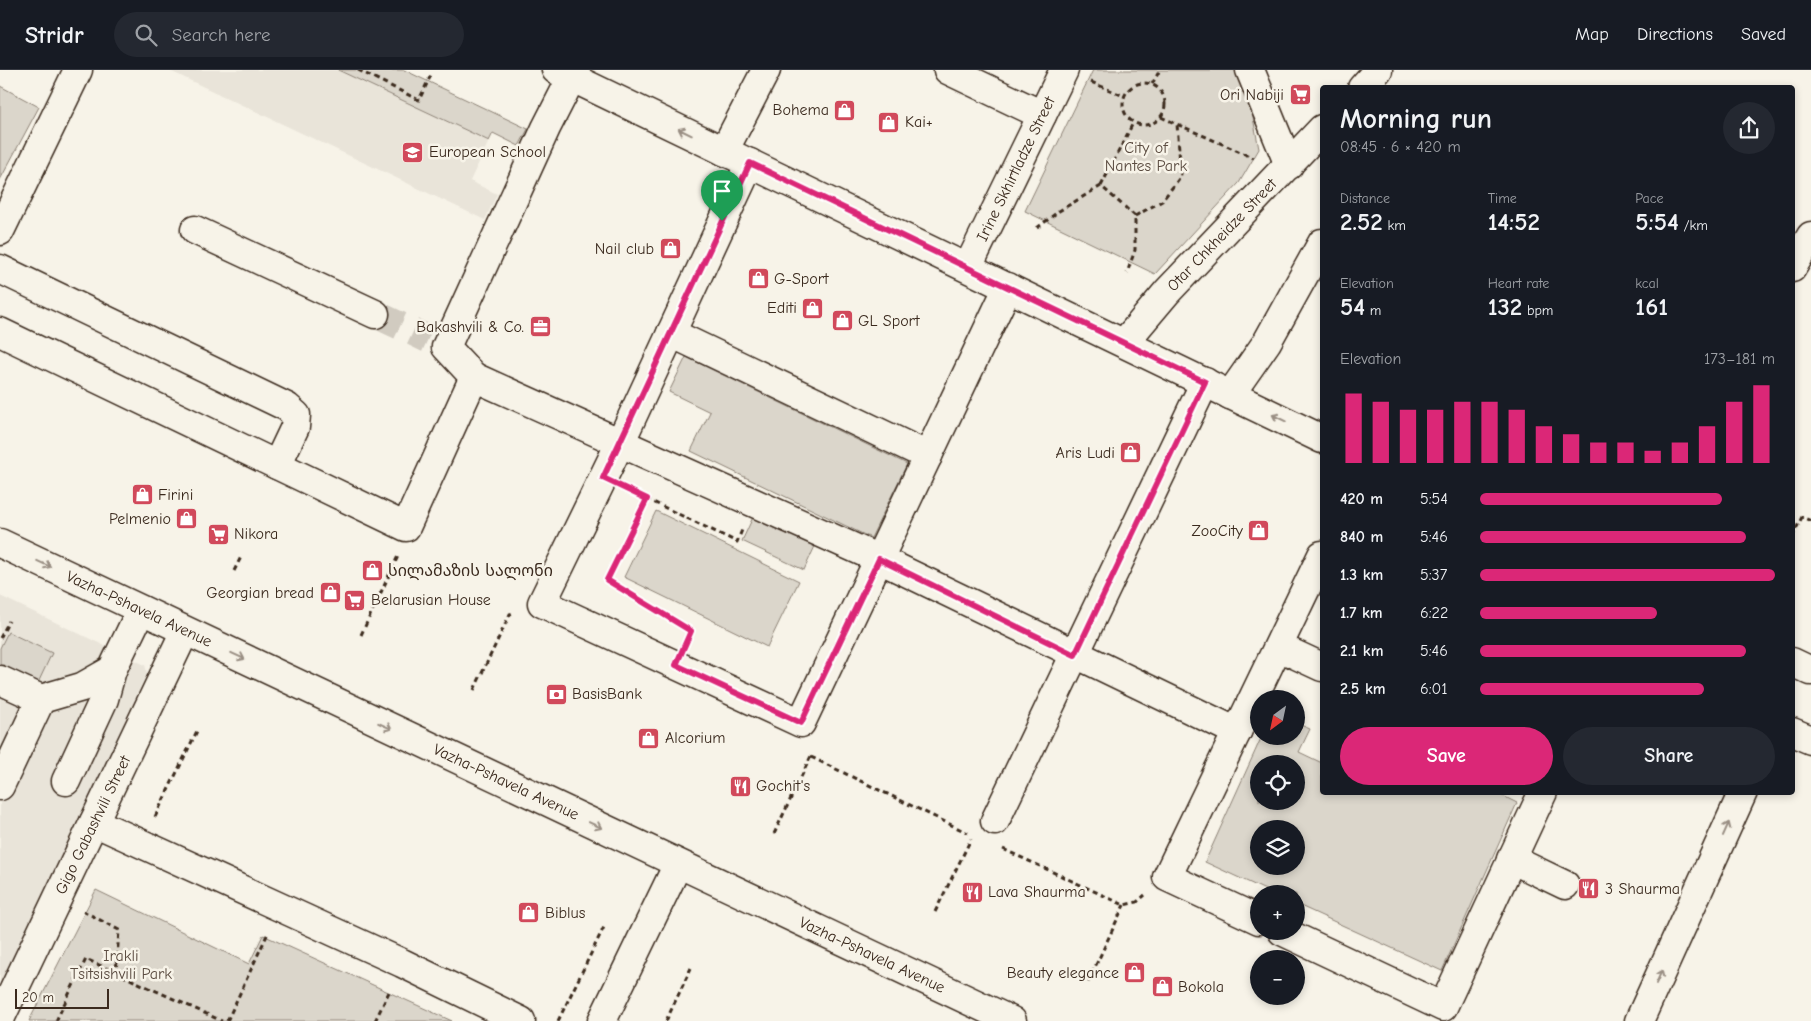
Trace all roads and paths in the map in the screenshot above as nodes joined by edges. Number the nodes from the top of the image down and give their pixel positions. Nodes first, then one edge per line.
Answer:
1 (78, 70) edge
2 (358, 70) edge
3 (766, 70) edge
4 (948, 70) edge
5 (1064, 70) edge
6 (1160, 70) edge
7 (1250, 70) edge
8 (1378, 70) edge
9 (432, 72) dead end
10 (564, 74) edge
11 (1091, 82) dead end
12 (1152, 84) junction
13 (1365, 85) edge
14 (1124, 96) junction
15 (1042, 116) junction
16 (1161, 117) junction
17 (1133, 123) junction
18 (1177, 124) junction
19 (1320, 131) edge
20 (724, 151) junction
21 (1247, 157) dead end
22 (750, 163) junction
23 (1289, 165) junction
24 (1101, 186) junction
25 (1134, 216) junction
26 (1037, 228) dead end
27 (195, 230) dead end
28 (0, 231) edge
29 (1811, 236) edge
30 (1320, 247) edge
31 (1795, 263) edge
32 (968, 268) junction
33 (0, 269) edge
34 (1127, 273) dead end
35 (1008, 287) junction
36 (375, 314) tunnel mouth
37 (0, 332) edge
38 (671, 333) junction
39 (1124, 343) junction
40 (474, 376) junction
41 (1205, 382) junction
42 (1230, 395) junction
43 (1320, 438) edge
44 (621, 441) junction
45 (928, 456) junction
46 (277, 465) junction
47 (603, 478) junction
48 (647, 499) junction
49 (755, 502) junction
50 (1811, 521) edge
51 (406, 527) junction
52 (1795, 531) edge
53 (0, 543) edge
54 (242, 555) dead end
55 (879, 559) junction
56 (1320, 559) edge
57 (234, 572) dead end
58 (542, 603) junction
59 (142, 610) junction
60 (9, 621) dead end
61 (185, 631) junction
62 (361, 635) dead end
63 (0, 638) edge
64 (1279, 647) junction
65 (1075, 655) junction
66 (1795, 656) edge
67 (1811, 660) edge
68 (1795, 663) edge
69 (676, 665) junction
70 (1320, 666) edge
71 (112, 670) junction
72 (1811, 671) edge
73 (0, 680) edge
74 (474, 690) dead end
75 (41, 699) junction
76 (801, 723) junction
77 (197, 731) dead end
78 (1237, 732) junction
79 (1795, 733) edge
80 (1811, 740) edge
81 (66, 781) dead end
82 (0, 786) edge
83 (1542, 795) edge
84 (1742, 795) edge
85 (94, 822) junction
86 (995, 822) joint
87 (774, 834) dead end
88 (141, 845) junction
89 (1511, 859) junction
90 (678, 864) junction
91 (1565, 885) dead end
92 (1124, 905) dead end
93 (81, 910) dead end
94 (935, 912) dead end
95 (1250, 916) edge
96 (604, 927) dead end
97 (268, 934) dead end
98 (1301, 940) edge
99 (691, 968) dead end
100 (116, 974) junction
101 (1088, 982) dead end
102 (391, 987) dead end
103 (0, 1019) edge
104 (1009, 1020) edge
105 (56, 1021) edge
106 (222, 1021) edge
107 (227, 1021) edge
108 (375, 1021) edge
109 (521, 1021) edge
110 (558, 1021) edge
111 (602, 1021) edge
112 (666, 1021) edge
113 (1639, 1021) edge

1 - 28 main road
2 - 9 path
3 - 20 main road
4 - 15 main road
5 - 15 main road, Irine Skhirtladze Street
6 - 12 path
7 - 23 main road
8 - 13 main road
20 -> 10 main road
10 - 40 main road
11 - 14 path
12 - 14 path
12 - 16 path
14 - 17 path
15 - 32 main road, Irine Skhirtladze Street
16 - 17 path
16 - 18 path
17 - 24 path
18 - 21 path
18 - 25 path
19 - 23 main road, Otar Chkheidze Street
20 - 22 main road
22 - 32 main road
22 - 38 main road
23 - 39 main road, Otar Chkheidze Street
24 - 25 path
24 - 26 path
25 - 34 path
27 - 36 main road
29 - 31 main road
30 - 42 main road
32 - 35 main road
33 - 46 main road
35 - 39 main road
35 - 45 main road
37 - 46 main road
38 - 44 main road
38 - 45 main road
39 - 41 main road
40 - 44 main road
40 - 51 main road
41 - 42 main road
41 - 65 main road
43 -> 42 main road
44 - 47 main road
44 - 49 main road
45 - 55 main road
46 - 51 main road
47 - 48 path
47 - 58 main road
48 - 49 path
48 - 69 path
49 - 55 main road
50 - 52 path
51 - 62 path
53 -> 59 main road, Vazha-Pshavela Avenue
54 - 57 path
55 - 65 main road
55 - 76 main road
56 - 64 main road
58 - 69 main road
58 - 74 path
59 - 61 main road, Vazha-Pshavela Avenue
59 - 71 main road
60 - 63 path
61 - 85 main road, Gigo Gabashvili Street
61 -> 90 main road, Vazha-Pshavela Avenue
64 - 70 main road
64 - 78 main road
65 - 78 main road
65 - 86 main road
66 - 67 main road
68 - 72 main road
69 - 76 main road
71 - 75 main road
71 - 81 main road
73 - 75 main road
75 - 82 main road
76 - 87 path
77 - 88 path
78 - 95 main road
79 - 80 main road
83 - 89 main road
113 -> 84 main road
85 - 88 main road
85 - 103 main road, Gigo Gabashvili Street
86 - 94 path
88 - 109 main road
89 - 91 main road
89 - 98 main road
90 - 104 main road, Vazha-Pshavela Avenue
90 - 111 main road
92 - 101 path
93 - 100 path
96 - 110 path
97 - 107 path
99 - 112 path
100 - 105 path
100 - 106 path
102 - 108 path

